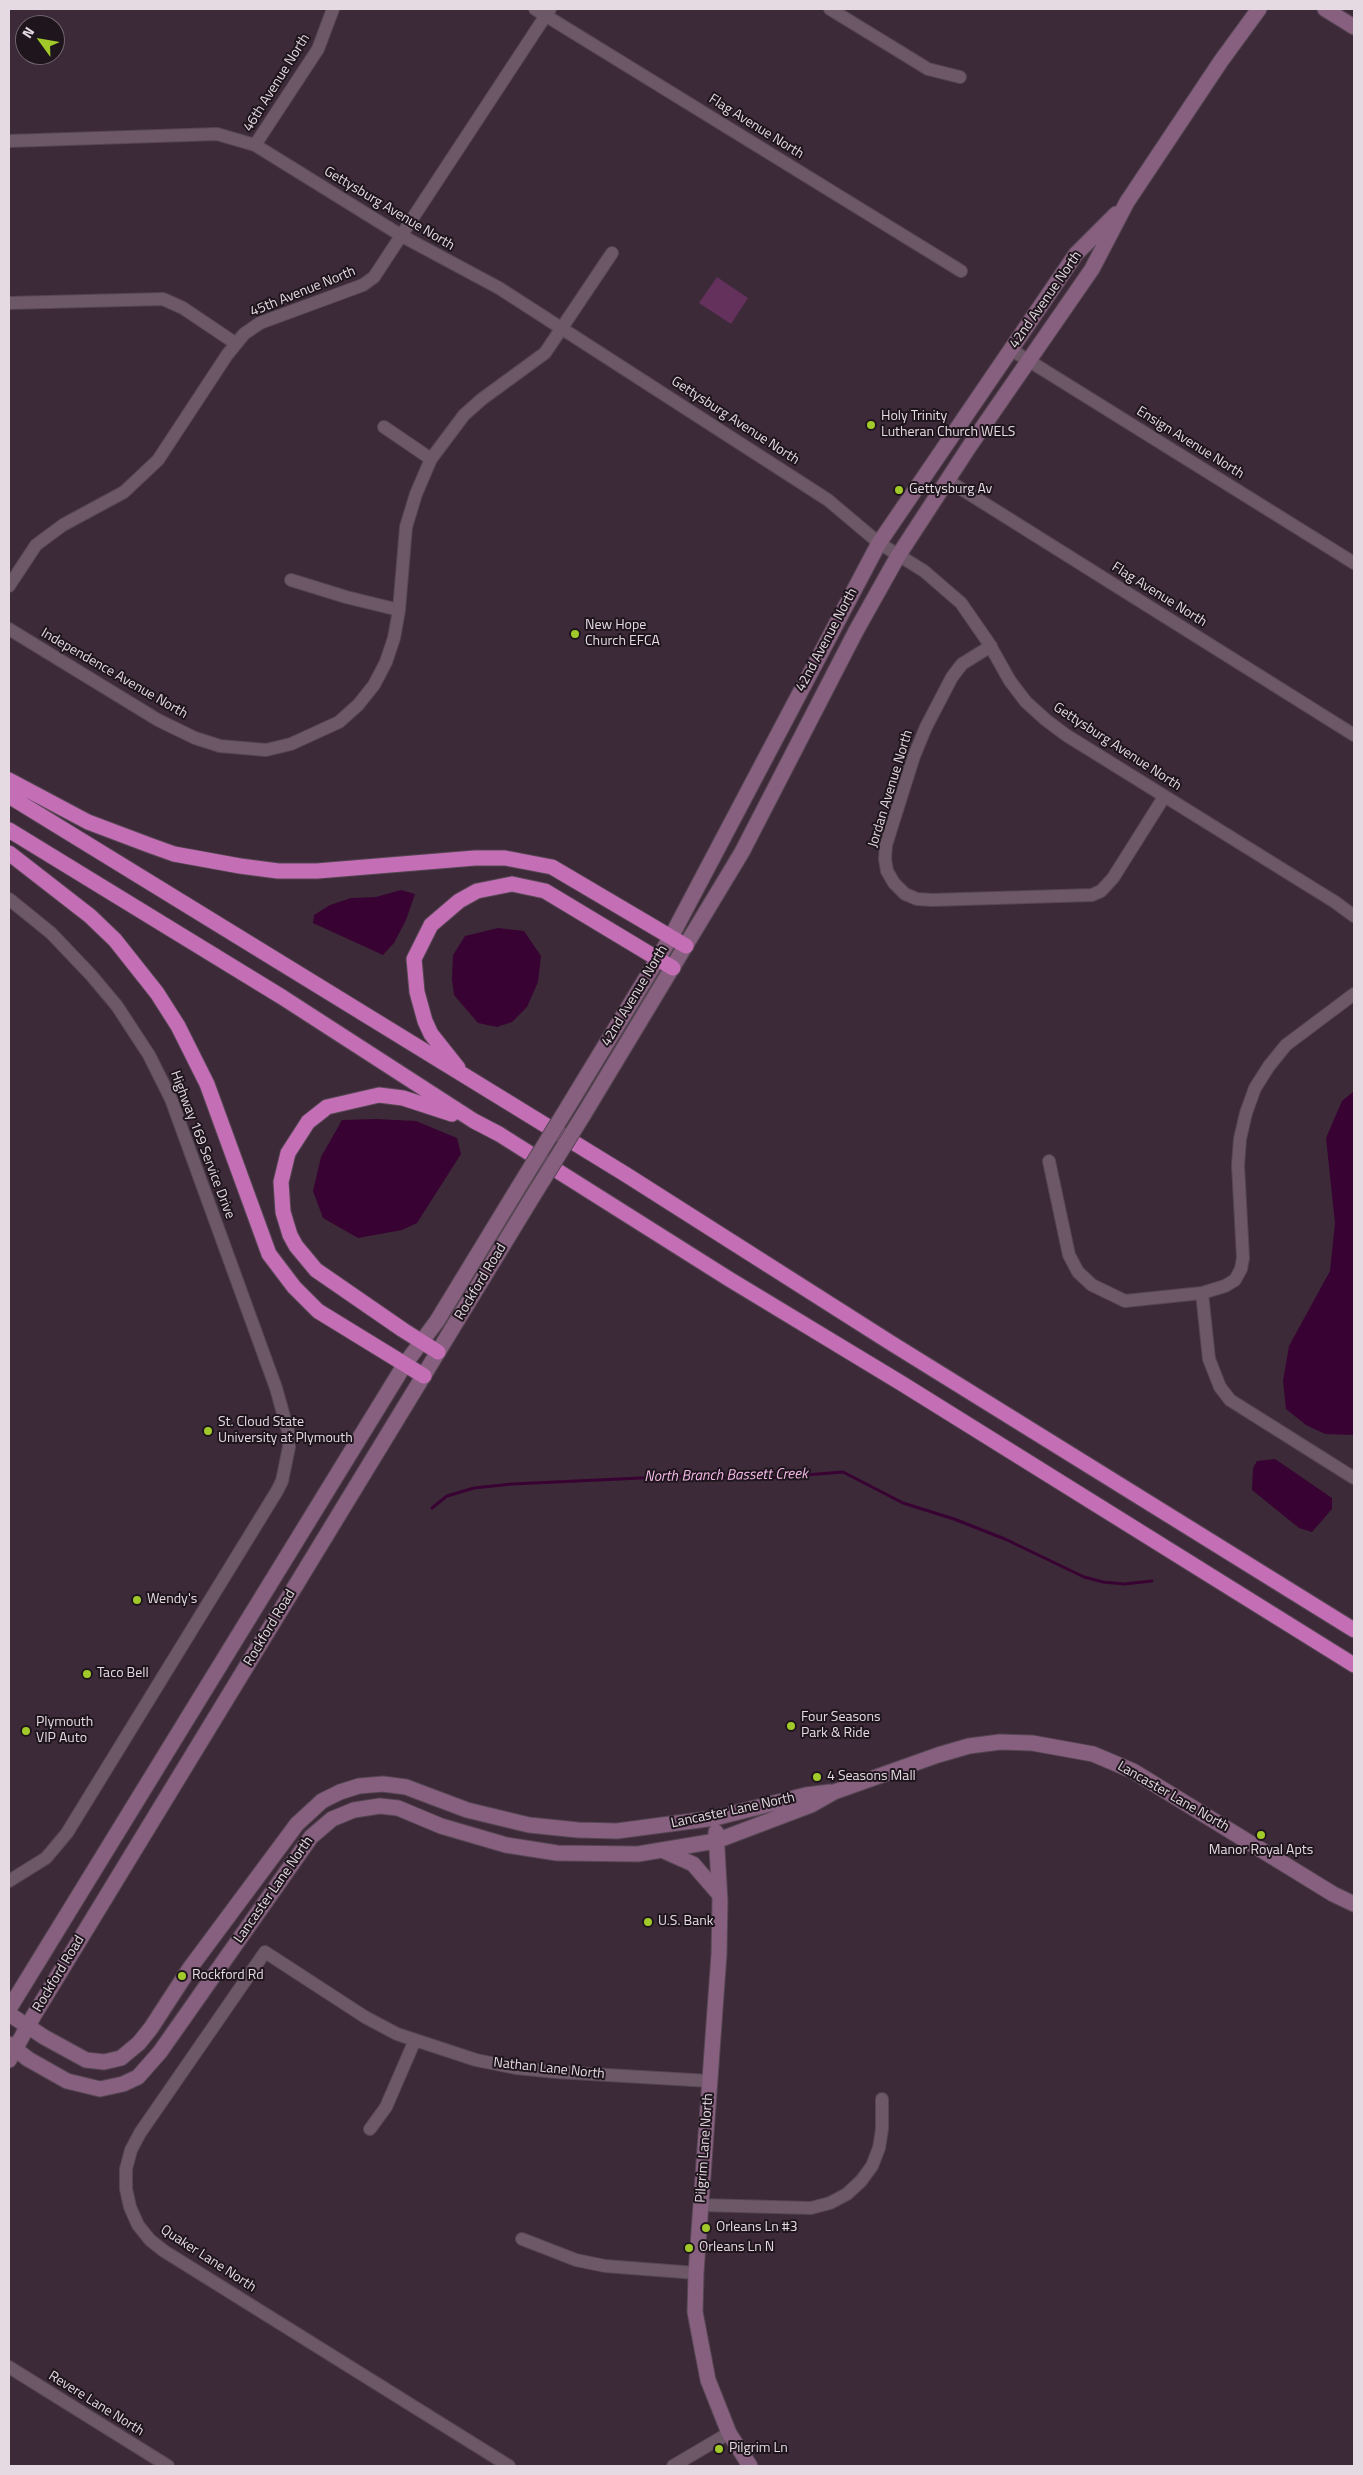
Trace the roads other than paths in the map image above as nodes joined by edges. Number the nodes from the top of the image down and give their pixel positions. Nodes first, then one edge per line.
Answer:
1 (333, 9) edge
2 (830, 9) edge
3 (1260, 9) edge
4 (1325, 9) edge
5 (544, 11) edge
6 (1354, 27) edge
7 (960, 77) dead end
8 (9, 141) edge
9 (255, 145) junction
10 (1127, 202) junction
11 (402, 236) junction
12 (612, 253) dead end
13 (961, 271) dead end
14 (9, 303) edge
15 (563, 329) junction
16 (235, 343) junction
17 (1010, 349) junction
18 (1029, 361) junction
19 (384, 427) dead end
20 (431, 459) junction
21 (947, 480) junction
22 (879, 543) junction
23 (898, 556) junction
24 (1354, 563) edge
25 (291, 580) dead end
26 (9, 586) edge
27 (399, 610) junction
28 (9, 629) edge
29 (991, 646) junction
30 (1354, 735) edge
31 (9, 780) edge
32 (9, 796) edge
33 (1164, 797) junction
34 (9, 830) edge
35 (9, 853) edge
36 (9, 898) edge
37 (1354, 916) edge
38 (671, 937) junction
39 (686, 946) junction
40 (659, 959) junction
41 (673, 968) junction
42 (1354, 994) edge
43 (465, 1076) junction
44 (474, 1120) junction
45 (1049, 1161) dead end
46 (518, 1188) joint
47 (532, 1196) joint
48 (1202, 1293) junction
49 (420, 1342) junction
50 (438, 1352) junction
51 (405, 1364) junction
52 (424, 1376) junction
53 (1354, 1478) edge
54 (1354, 1630) edge
55 (1354, 1665) edge
56 (834, 1792) junction
57 (715, 1818) junction
58 (716, 1841) junction
59 (663, 1851) junction
60 (9, 1881) edge
61 (719, 1894) junction
62 (1354, 1904) edge
63 (265, 1952) joint
64 (9, 2009) edge
65 (9, 2014) edge
66 (27, 2027) junction
67 (415, 2040) junction
68 (11, 2051) edge
69 (710, 2081) junction
70 (882, 2099) dead end
71 (370, 2129) dead end
72 (701, 2205) junction
73 (522, 2239) dead end
74 (696, 2273) junction
75 (9, 2367) edge
76 (729, 2433) junction
77 (168, 2466) edge
78 (509, 2466) edge
79 (673, 2466) edge
80 (750, 2466) edge

1 - 9 street, 46th Avenue North
2 - 7 street
3 - 10 main road, 42nd Avenue North
4 - 6 main road
5 - 11 street, 45th Avenue North
5 - 13 street, Flag Avenue North
8 - 9 street, Gettysburg Avenue North
9 - 11 street, Gettysburg Avenue North
10 - 17 main road, 42nd Avenue North
10 - 18 main road, 42nd Avenue North
11 - 15 street, Gettysburg Avenue North
11 - 16 street, 45th Avenue North
12 - 15 street, Independence Avenue North
14 - 16 street
15 - 20 street, Independence Avenue North
15 - 22 street, Gettysburg Avenue North
16 - 26 street, 45th Avenue North
17 - 18 street, Ensign Avenue North
17 - 22 main road, 42nd Avenue North
18 - 21 main road, 42nd Avenue North
18 - 24 street, Ensign Avenue North
19 - 20 street
20 - 27 street, Independence Avenue North
21 - 23 main road, 42nd Avenue North
21 - 30 street, Flag Avenue North
22 - 23 street, Gettysburg Avenue North
22 - 38 main road, 42nd Avenue North
23 - 29 street, Gettysburg Avenue North
23 - 39 main road, 42nd Avenue North
25 - 27 street
27 - 28 street, Independence Avenue North
29 - 33 street, Gettysburg Avenue North
29 - 33 street, Jordan Avenue North
31 - 38 highway
32 - 43 highway
33 - 37 street, Gettysburg Avenue North
34 - 44 highway
35 - 51 highway
36 - 60 street, Highway 169 Service Drive
38 - 39 highway
38 - 40 main road, 42nd Avenue North
39 - 41 main road, 42nd Avenue North
40 - 41 highway
40 - 43 highway
40 - 46 main road, 42nd Avenue North, bridge
41 - 47 main road, 42nd Avenue North, bridge
42 - 48 street
43 - 54 highway
44 - 49 highway
44 - 55 highway
45 - 48 street
46 - 49 main road, Rockford Road
47 - 50 main road, Rockford Road
48 - 53 street
49 - 50 highway
49 - 51 main road, Rockford Road
50 - 52 main road, Rockford Road
51 - 52 highway
51 - 64 main road, Rockford Road
52 - 66 main road, Rockford Road
56 - 57 main road, Lancaster Lane North
56 - 58 main road, Lancaster Lane North
56 - 62 main road, Lancaster Lane North
57 - 58 main road, Pilgrim Lane North
57 - 66 main road, Lancaster Lane North
58 - 59 main road, Lancaster Lane North
58 - 61 main road, Pilgrim Lane North
59 - 61 main road
59 - 68 main road, Lancaster Lane North
61 - 69 main road, Pilgrim Lane North
63 - 67 street, Nathan Lane North
63 - 78 street, Quaker Lane North
65 - 66 main road
66 - 68 main road, Rockford Road
67 - 69 street, Nathan Lane North
67 - 71 street
69 - 72 main road, Pilgrim Lane North
70 - 72 street
72 - 74 main road, Pilgrim Lane North
73 - 74 street
74 - 76 main road, Pilgrim Lane North
75 - 77 street, Revere Lane North
76 - 79 street
76 - 80 main road, Pilgrim Lane North

